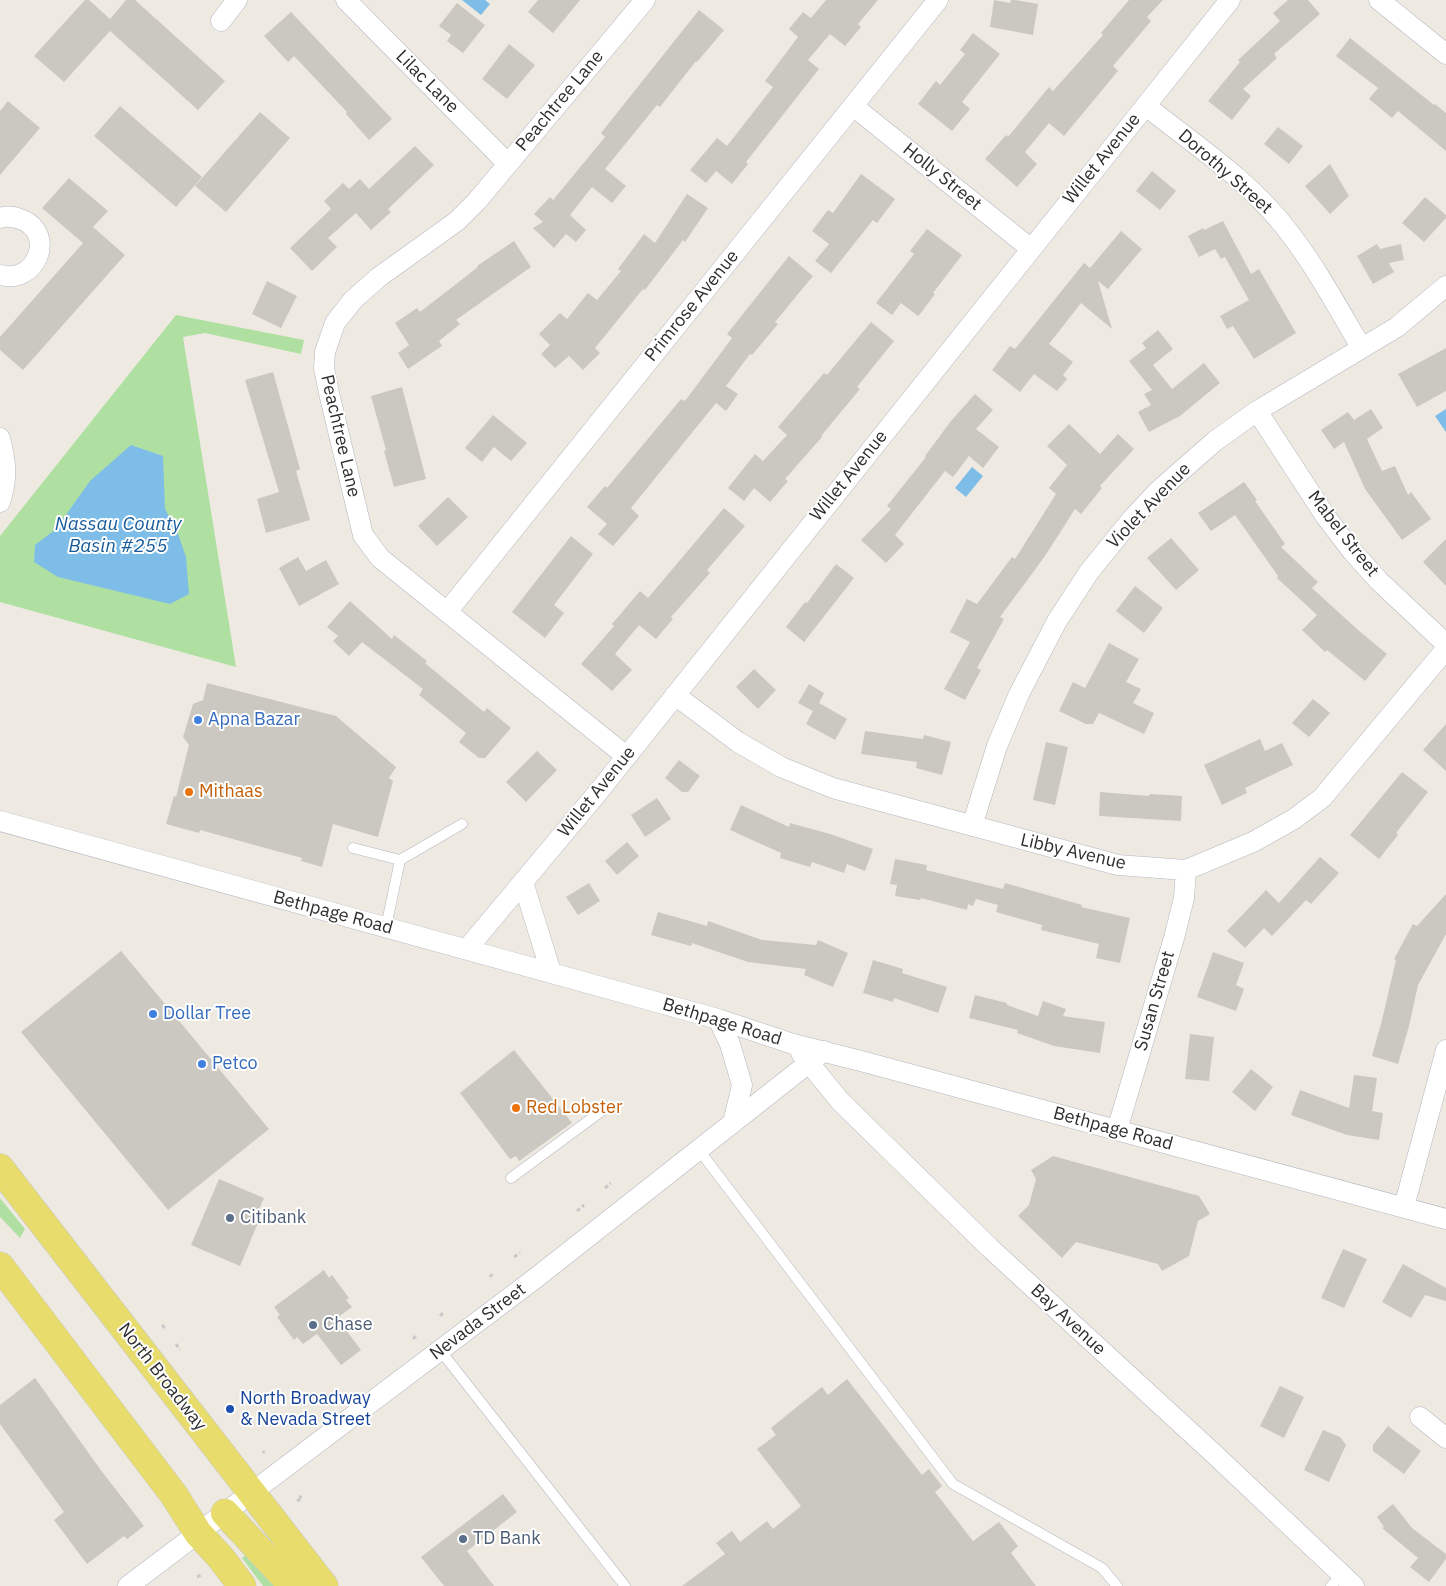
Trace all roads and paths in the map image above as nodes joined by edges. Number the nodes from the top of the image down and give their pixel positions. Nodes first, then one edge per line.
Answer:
1 (237, 0) edge
2 (346, 0) edge
3 (645, 0) edge
4 (938, 0) edge
5 (1230, 0) edge
6 (1379, 0) edge
7 (221, 21) dead end
8 (1446, 54) edge
9 (853, 106) junction
10 (1146, 106) junction
11 (508, 164) junction
12 (0, 218) edge
13 (1030, 248) junction
14 (0, 275) edge
15 (1446, 286) edge
16 (1361, 347) junction
17 (1256, 411) junction
18 (0, 438) edge
19 (0, 502) edge
20 (447, 612) junction
21 (1446, 644) edge
22 (1446, 649) edge
23 (674, 695) junction
24 (626, 756) junction
25 (0, 821) edge
26 (462, 824) dead end
27 (972, 826) junction
28 (353, 848) dead end
29 (400, 860) junction
30 (1186, 870) junction
31 (523, 882) junction
32 (386, 927) junction
33 (466, 950) junction
34 (551, 972) junction
35 (718, 1019) junction
36 (793, 1044) joint
37 (1446, 1050) edge
38 (816, 1057) junction
39 (603, 1110) dead end
40 (732, 1124) junction
41 (1117, 1130) junction
42 (699, 1150) junction
43 (0, 1168) edge
44 (511, 1178) dead end
45 (611, 1183) dead end
46 (605, 1188) dead end
47 (584, 1205) dead end
48 (1404, 1207) junction
49 (577, 1211) dead end
50 (1446, 1219) edge
51 (520, 1253) dead end
52 (514, 1257) dead end
53 (0, 1266) edge
54 (444, 1312) dead end
55 (440, 1316) dead end
56 (176, 1344) dead end
57 (180, 1350) dead end
58 (440, 1350) junction
59 (1420, 1417) dead end
60 (1446, 1438) edge
61 (252, 1493) junction
62 (299, 1496) dead end
63 (297, 1501) dead end
64 (225, 1513) junction
65 (198, 1533) junction
66 (201, 1575) dead end
67 (197, 1577) dead end
68 (1342, 1582) edge
69 (128, 1586) edge
70 (242, 1586) edge
71 (293, 1586) edge
72 (324, 1586) edge
73 (625, 1586) edge
74 (1117, 1586) edge

1 - 7 street
2 - 11 street, Lilac Lane
3 - 11 street, Peachtree Lane
4 - 9 street, Primrose Avenue
5 - 10 street, Willet Avenue
6 - 8 street
9 - 13 street, Holly Street
9 - 20 street, Primrose Avenue
10 - 13 street, Willet Avenue
10 - 16 street, Dorothy Street
11 - 20 street, Peachtree Lane
12 - 14 street
13 - 23 street, Willet Avenue
15 - 16 street, Violet Avenue
16 - 17 street, Violet Avenue
17 - 21 street, Mabel Street
17 - 27 street, Violet Avenue
18 - 19 street
20 - 24 street, Peachtree Lane
22 - 30 street, Libby Avenue
23 - 24 street, Willet Avenue
23 - 27 street, Libby Avenue
24 - 31 street, Willet Avenue
25 - 32 street, Bethpage Road
26 - 29 lane
27 - 30 street, Libby Avenue
28 - 29 lane
29 - 32 lane
30 - 41 street, Susan Street
31 - 33 street, Willet Avenue
31 - 34 street
32 - 33 street, Bethpage Road
33 - 34 street, Bethpage Road
34 - 35 street, Bethpage Road
35 - 36 street, Bethpage Road
35 - 40 street
36 - 38 street, Bay Avenue
37 - 48 street
38 - 40 street, Nevada Street
38 - 41 street, Bethpage Road
38 - 68 street, Bay Avenue
39 - 44 lane
40 - 42 street, Nevada Street
41 - 48 street, Bethpage Road
42 - 58 street, Nevada Street
42 - 74 lane
43 - 61 main road, North Broadway
45 - 46 path
47 - 49 path
48 - 50 street, Bethpage Road
51 - 52 path
53 - 65 main road
54 - 55 path
56 - 57 path
58 - 61 street, Nevada Street
58 - 73 lane
59 - 60 street
61 - 64 street, Nevada Street
61 - 72 main road, North Broadway
62 - 63 path
64 - 65 street, Nevada Street
64 - 71 main road
65 - 69 street, Nevada Street
65 - 70 main road
66 - 67 path

